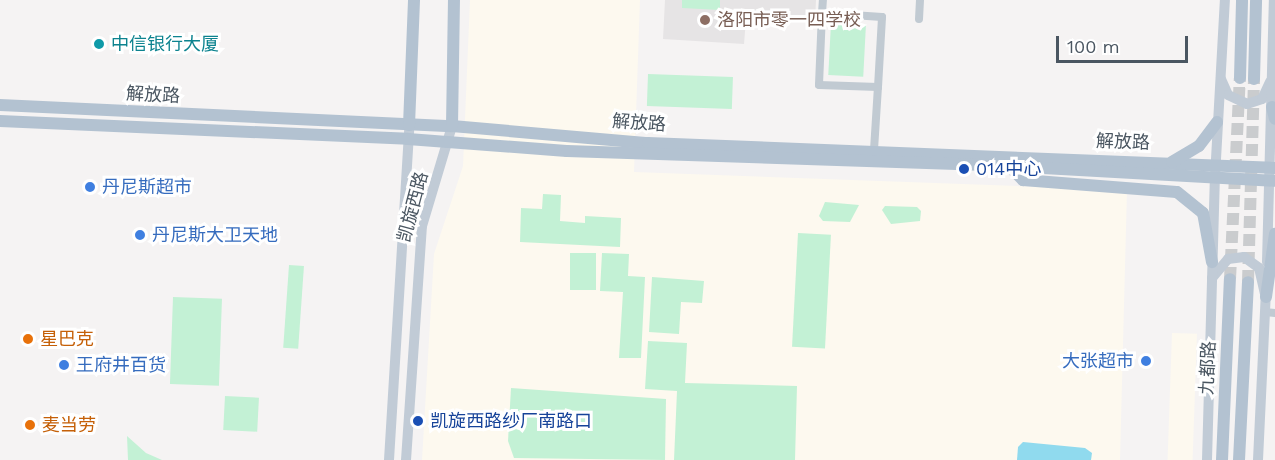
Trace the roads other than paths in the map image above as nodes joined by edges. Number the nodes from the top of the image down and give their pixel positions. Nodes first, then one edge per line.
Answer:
1 (414, 0) edge
2 (454, 0) edge
3 (823, 0) edge
4 (920, 0) edge
5 (1225, 0) edge
6 (1242, 0) edge
7 (1257, 0) edge
8 (1274, 0) edge
9 (822, 13) junction
10 (920, 19) dead end
11 (1220, 76) junction
12 (1240, 78) tunnel mouth
13 (1254, 79) tunnel mouth
14 (1272, 79) junction
15 (878, 87) junction
16 (0, 105) edge
17 (1274, 113) edge
18 (0, 121) edge
19 (1217, 122) junction
20 (409, 125) junction
21 (452, 126) junction
22 (408, 139) junction
23 (450, 142) junction
24 (874, 150) junction
25 (1171, 162) junction
26 (1009, 166) junction
27 (1272, 168) edge
28 (1215, 171) junction
29 (1272, 181) edge
30 (1275, 234) edge
31 (1212, 262) junction
32 (1212, 278) junction
33 (1230, 279) tunnel mouth
34 (1248, 282) tunnel mouth
35 (1266, 297) junction
36 (1270, 313) edge
37 (389, 460) edge
38 (406, 460) edge
39 (1207, 460) edge
40 (1222, 460) edge
41 (1239, 460) edge
42 (1258, 460) edge

1 - 20 main road, 凯旋西路
2 - 21 main road, 凯旋西路
3 - 9 street
4 - 10 street
5 - 11 main road
6 - 12 main road
7 - 13 main road
8 - 14 main road
9 - 15 street
9 - 15 street
11 - 14 main road
11 - 19 main road
14 - 17 main road
15 - 24 street
16 - 20 main road, 解放路
17 - 27 main road
18 - 22 main road, 解放路
19 - 25 main road
19 - 28 main road
20 - 21 main road, 解放路
20 - 22 main road, 凯旋西路
21 - 23 main road, 凯旋西路
21 - 24 main road, 解放路
22 - 23 main road, 解放路
22 - 37 main road, 凯旋西路
23 - 26 main road, 解放路
23 - 38 main road, 凯旋西路
24 - 25 main road, 解放路
25 - 28 main road, 解放路
26 - 28 main road, 解放路
26 - 31 main road
27 - 28 main road, 解放路
27 - 29 main road
28 - 29 main road, 解放路
28 - 31 main road
29 - 35 main road
30 - 35 main road
31 - 32 main road
32 - 35 main road
32 - 39 main road
33 - 40 main road, 九都路
34 - 41 main road, 九都路
35 - 36 main road
36 - 42 main road

